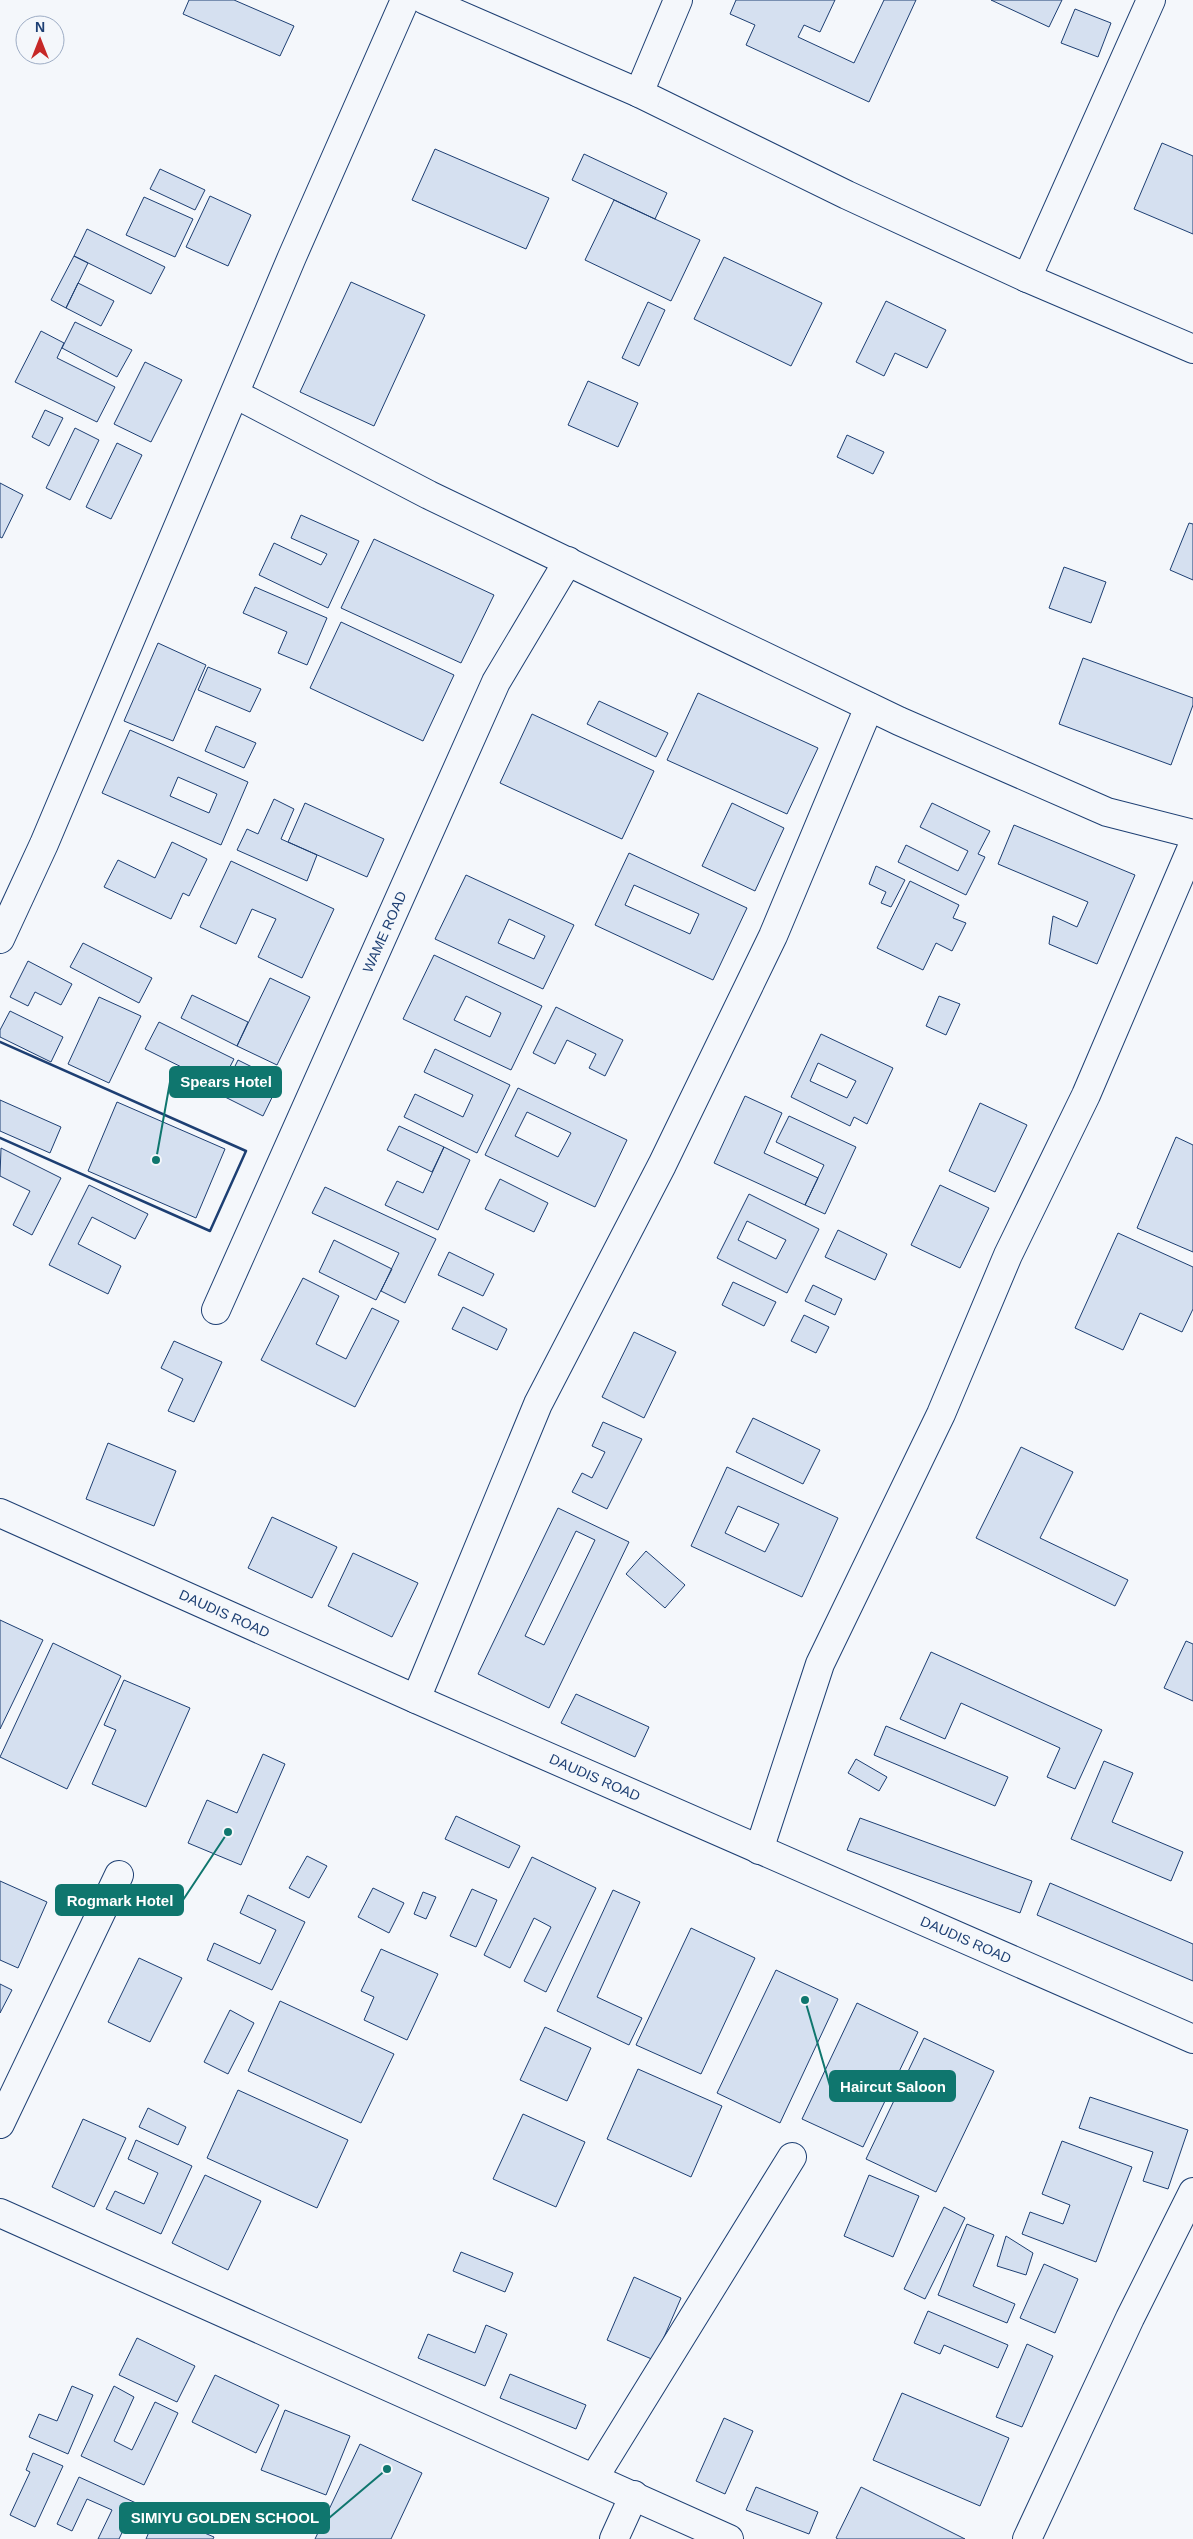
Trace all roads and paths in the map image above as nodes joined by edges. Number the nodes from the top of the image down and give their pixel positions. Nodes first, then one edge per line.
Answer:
1 (405, 0) edge
2 (425, 0) edge
3 (678, 0) edge
4 (1151, 0) edge
5 (639, 93) junction
6 (1027, 278) junction
7 (1193, 349) edge
8 (235, 394) junction
9 (568, 561) junction
10 (869, 707) junction
11 (1193, 834) edge
12 (1193, 846) edge
13 (0, 939) edge
14 (216, 1310) dead end
15 (0, 1512) edge
16 (416, 1699) junction
17 (759, 1850) junction
18 (119, 1875) dead end
19 (1193, 2039) edge
20 (0, 2124) edge
21 (792, 2157) dead end
22 (1193, 2192) edge
23 (0, 2213) edge
24 (594, 2478) junction
25 (634, 2496) junction
26 (614, 2539) edge
27 (729, 2539) edge
28 (1027, 2539) edge

1 - 8 street
2 - 5 street
3 - 5 street
4 - 6 street
5 - 6 street
6 - 7 street
8 - 9 street
8 - 13 street
9 - 10 street
9 - 14 street, WAME ROAD
10 - 11 street
10 - 16 street
12 - 17 street
15 - 16 street, DAUDIS ROAD
16 - 17 street, DAUDIS ROAD
17 - 19 street, DAUDIS ROAD
18 - 20 street
21 - 24 street
22 - 28 street
23 - 24 street
24 - 25 street
25 - 26 street
25 - 27 street

